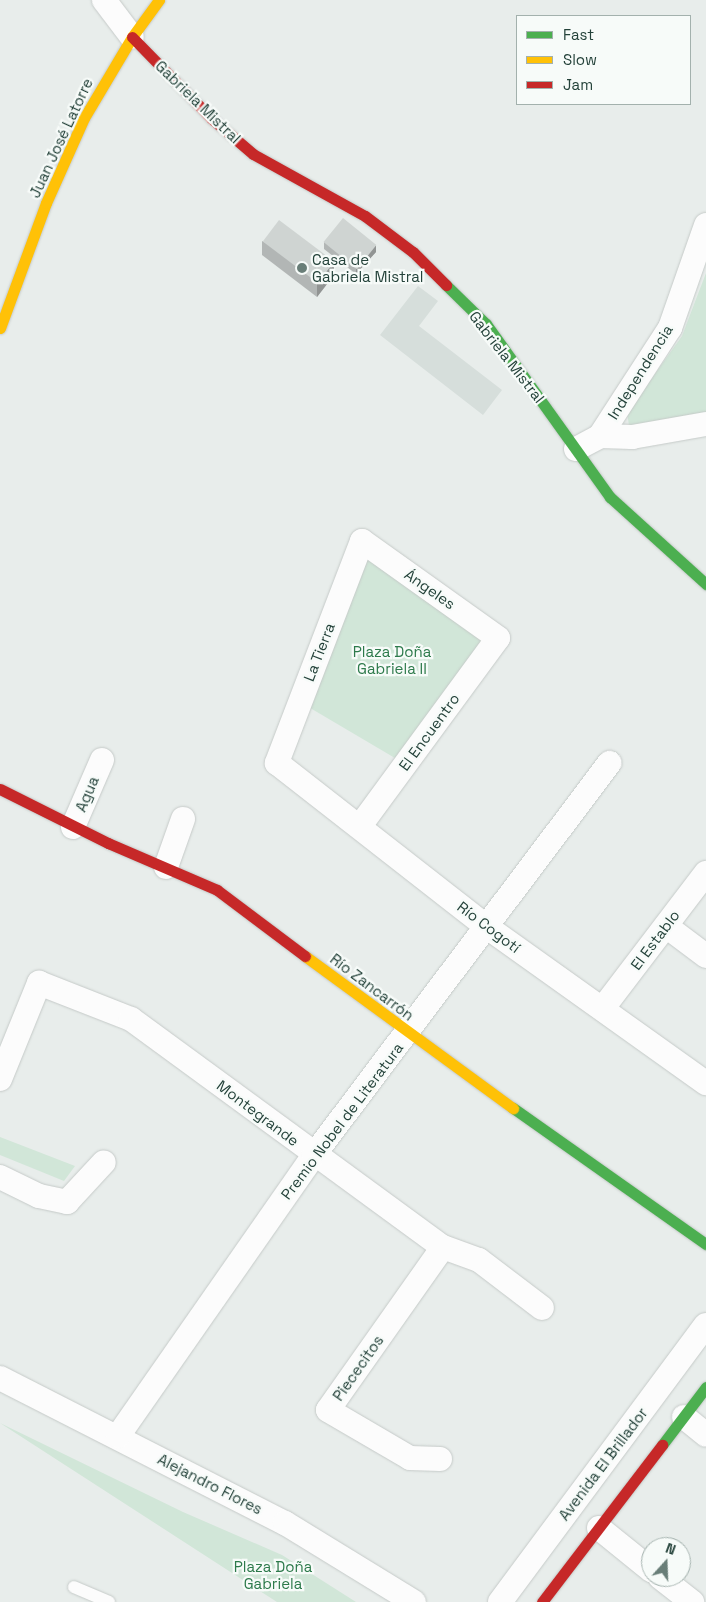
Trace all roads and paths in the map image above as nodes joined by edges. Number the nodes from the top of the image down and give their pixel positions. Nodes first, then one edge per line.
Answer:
1 (104, 0) edge
2 (159, 0) edge
3 (132, 37) junction
4 (706, 225) edge
5 (0, 328) edge
6 (706, 424) edge
7 (600, 436) junction
8 (576, 449) junction
9 (362, 541) joint
10 (706, 584) edge
11 (498, 638) joint
12 (102, 760) dead end
13 (277, 762) joint
14 (609, 763) dead end
15 (0, 789) edge
16 (184, 819) dead end
17 (360, 826) junction
18 (73, 827) junction
19 (166, 867) junction
20 (706, 873) edge
21 (666, 926) junction
22 (487, 927) junction
23 (706, 956) edge
24 (603, 1008) junction
25 (408, 1033) junction
26 (702, 1072) edge
27 (0, 1078) edge
28 (314, 1155) junction
29 (104, 1162) dead end
30 (0, 1176) edge
31 (706, 1244) edge
32 (443, 1247) junction
33 (542, 1308) dead end
34 (706, 1325) edge
35 (0, 1378) edge
36 (706, 1387) edge
37 (684, 1417) junction
38 (706, 1435) edge
39 (118, 1436) junction
40 (440, 1459) dead end
41 (599, 1528) junction
42 (641, 1562) edge
43 (74, 1587) dead end
44 (673, 1587) edge
45 (109, 1602) edge
46 (414, 1602) edge
47 (500, 1602) edge
48 (542, 1602) edge
49 (692, 1602) edge

1 - 3 street, Gabriela Mistral
2 - 3 street, Juan José Latorre
3 - 5 street, Juan José Latorre
3 - 8 street, Gabriela Mistral
4 - 7 street, Independencia
6 - 7 street
7 - 8 street, Independencia
8 - 10 street, Gabriela Mistral
9 - 11 street, Ángeles
9 - 13 street, La Tierra
11 - 17 street, El Encuentro
12 - 18 street, Agua
13 - 17 street, Río Cogotí
14 - 22 street, Premio Nobel de Literatura
15 - 18 street, Río Zancarrón
16 - 19 street
17 - 22 street, Río Cogotí
18 - 19 street, Río Zancarrón
19 - 25 street, Río Zancarrón
20 - 21 street, El Establo
21 - 23 street
21 - 24 street, El Establo
22 - 24 street, Río Cogotí
22 - 25 street, Premio Nobel de Literatura
24 - 26 street, Río Cogotí
25 - 28 street, Premio Nobel de Literatura
25 - 31 street, Río Zancarrón
27 - 28 street, Montegrande
28 - 32 street, Montegrande
28 - 39 street, Premio Nobel de Literatura
29 - 30 street
32 - 33 street, Montegrande
32 - 40 street, Piececitos
34 - 47 street, Avenida El Brillador
35 - 39 street, Alejandro Flores
36 - 37 street
37 - 38 street
37 - 41 street
39 - 46 street, Alejandro Flores
41 - 42 street
41 - 48 street
43 - 45 lane
44 - 49 street

